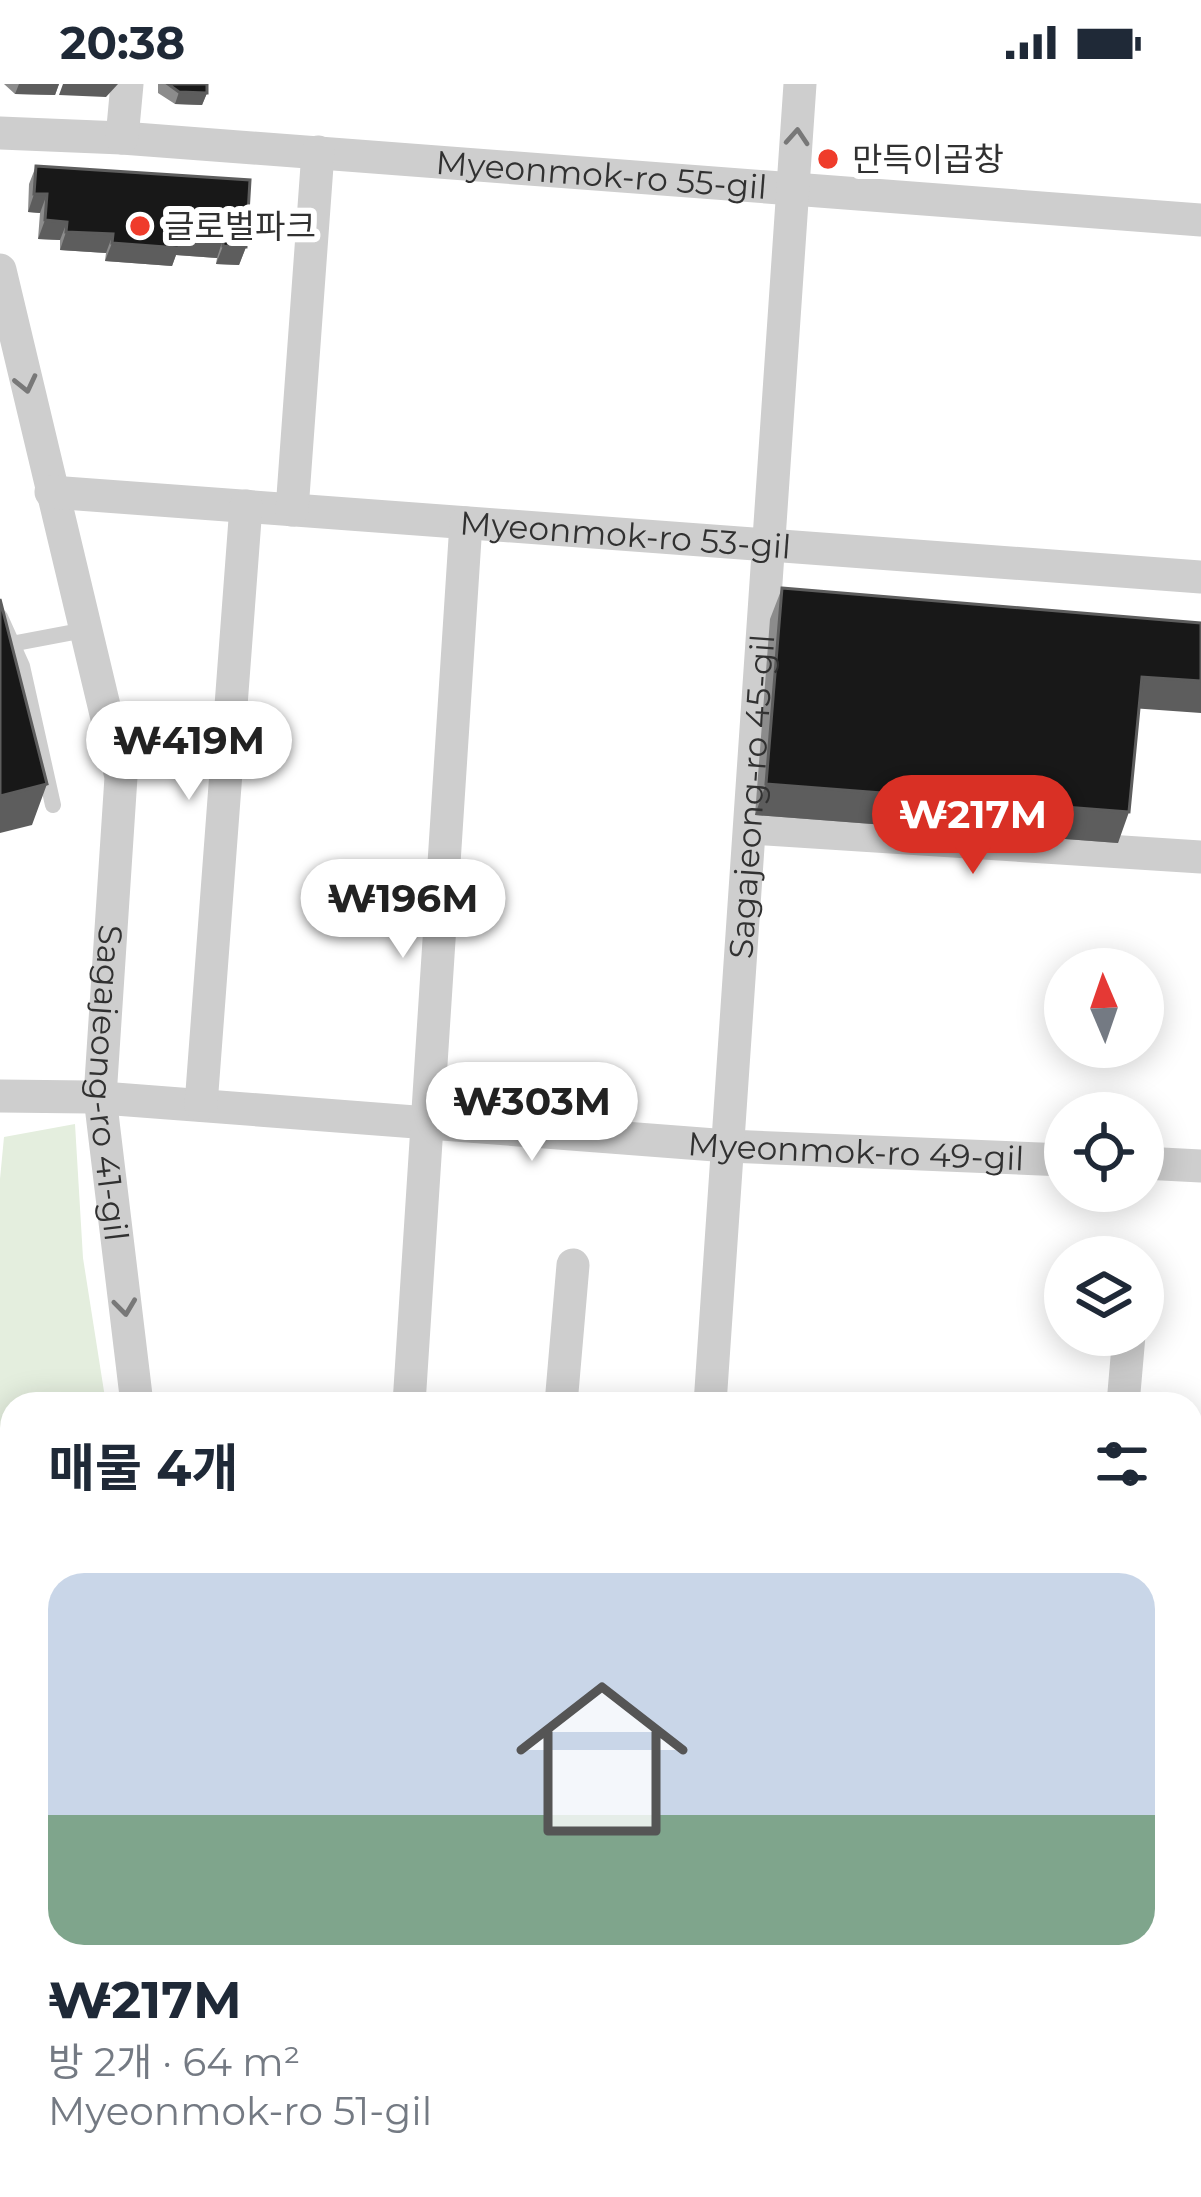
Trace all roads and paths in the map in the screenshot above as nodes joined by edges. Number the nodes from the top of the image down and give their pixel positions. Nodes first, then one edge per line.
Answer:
1 (127, 84) edge
2 (800, 84) edge
3 (0, 133) edge
4 (122, 138) junction
5 (318, 152) junction
6 (794, 190) junction
7 (1201, 220) edge
8 (0, 270) edge
9 (51, 492) junction
10 (246, 506) junction
11 (292, 510) junction
12 (466, 523) junction
13 (770, 545) junction
14 (1201, 577) edge
15 (0, 617) edge
16 (85, 630) junction
17 (11, 644) junction
18 (53, 805) dead end
19 (750, 828) junction
20 (1201, 857) edge
21 (0, 1096) edge
22 (100, 1097) junction
23 (201, 1105) junction
24 (427, 1120) junction
25 (728, 1145) junction
26 (1044, 1159) edge
27 (1164, 1164) edge
28 (1201, 1166) edge
29 (573, 1264) dead end
30 (1127, 1356) edge
31 (135, 1392) edge
32 (410, 1392) edge
33 (562, 1392) edge
34 (711, 1392) edge
35 (1124, 1392) edge

1 - 4 street
6 -> 2 street, Sagajeong-ro 45-gil
3 - 4 street, Myeonmok-ro 55-gil
4 - 5 street, Myeonmok-ro 55-gil
5 - 6 street, Myeonmok-ro 55-gil
5 - 11 street
6 - 7 street, Myeonmok-ro 55-gil
6 - 13 street, Sagajeong-ro 45-gil
8 -> 9 street, Sagajeong-ro 41-gil
9 - 10 street, Myeonmok-ro 53-gil
9 - 16 street, Sagajeong-ro 41-gil
10 - 11 street, Myeonmok-ro 53-gil
10 - 23 street
11 - 12 street, Myeonmok-ro 53-gil
12 - 13 street, Myeonmok-ro 53-gil
12 - 24 street
13 - 14 street, Myeonmok-ro 53-gil
13 - 19 street, Sagajeong-ro 45-gil
15 - 17 lane
16 - 17 lane
16 - 22 street, Sagajeong-ro 41-gil
17 - 18 lane
19 - 20 street
19 - 25 street, Sagajeong-ro 45-gil
21 - 22 street, Myeonmok-ro 49-gil
22 - 23 street, Myeonmok-ro 49-gil
22 -> 31 street, Sagajeong-ro 41-gil
23 - 24 street, Myeonmok-ro 49-gil
24 - 25 street, Myeonmok-ro 49-gil
24 - 32 street
25 - 26 street, Myeonmok-ro 49-gil
25 - 34 street, Sagajeong-ro 45-gil
27 - 28 street
29 - 33 street
30 - 35 street

